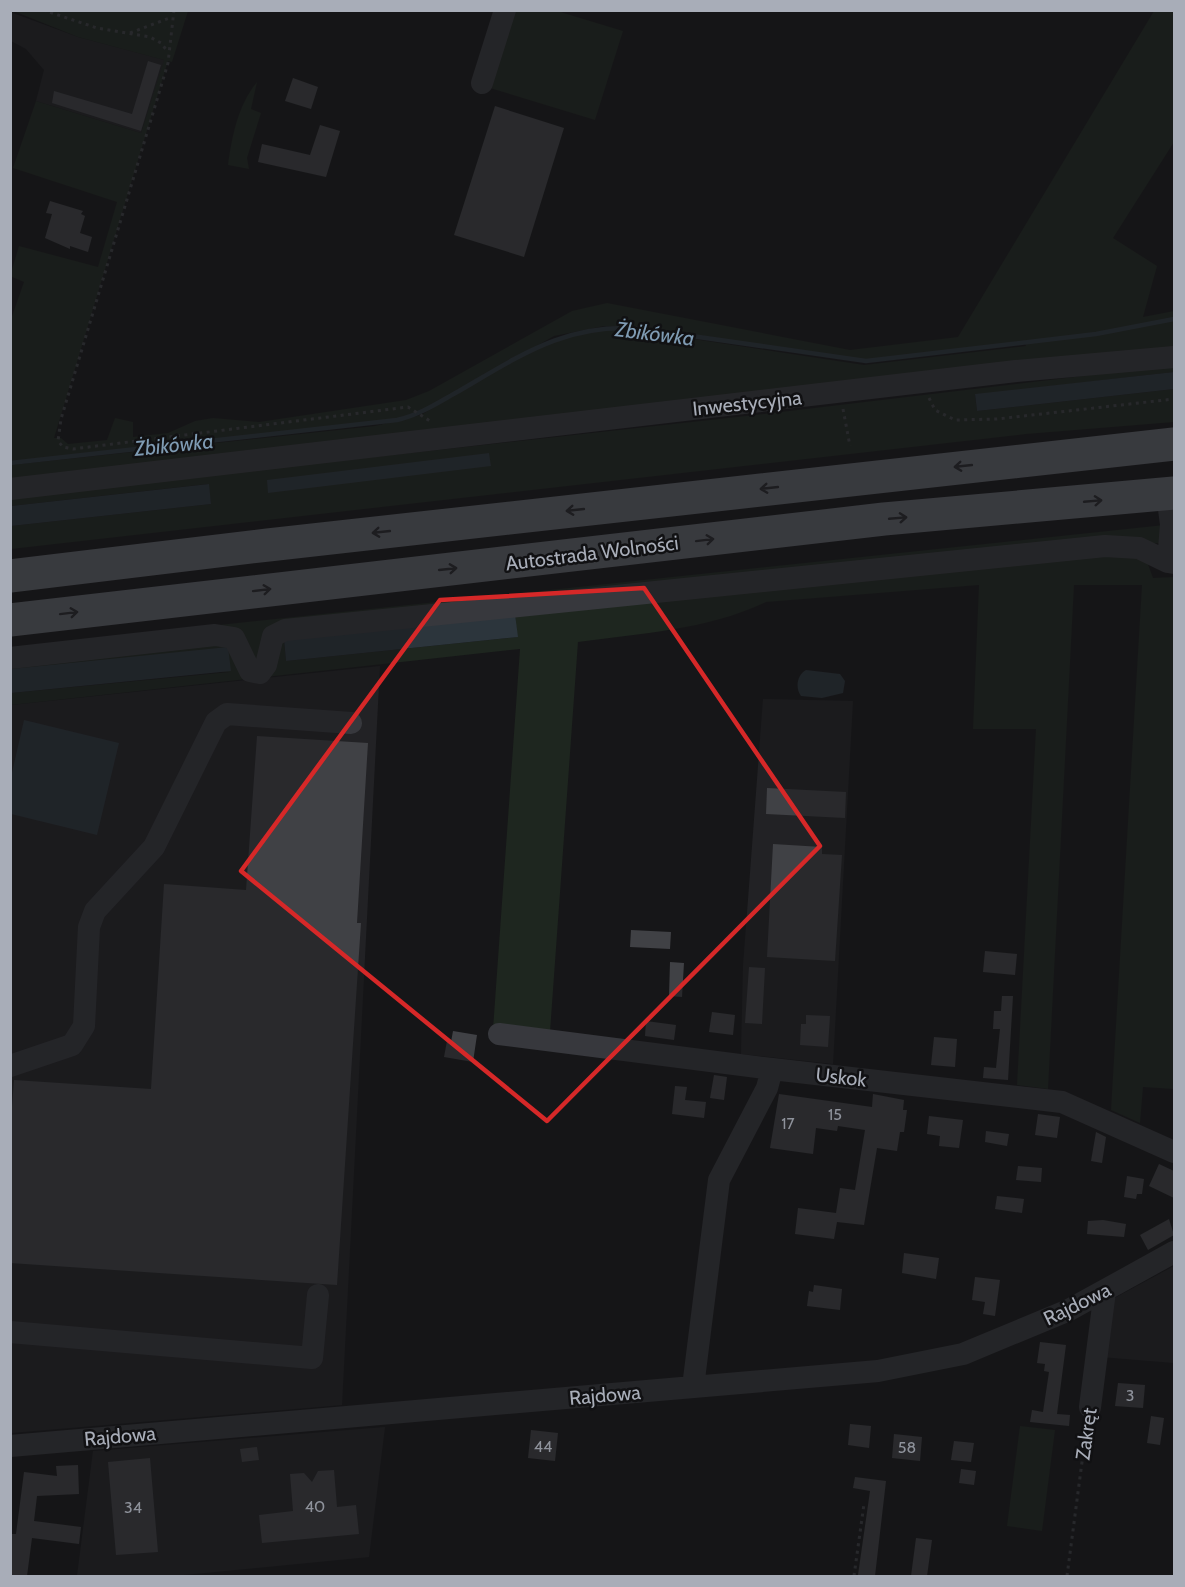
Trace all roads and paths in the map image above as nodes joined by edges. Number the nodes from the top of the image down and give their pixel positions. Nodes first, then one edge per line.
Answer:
1 (43, 10) edge
2 (174, 10) edge
3 (505, 10) edge
4 (172, 17) junction
5 (130, 33) junction
6 (169, 53) junction
7 (482, 83) dead end
8 (1174, 357) edge
9 (840, 393) junction
10 (927, 395) dead end
11 (1174, 399) edge
12 (423, 415) dead end
13 (1174, 444) edge
14 (850, 446) dead end
15 (10, 489) edge
16 (1171, 494) edge
17 (1171, 563) edge
18 (10, 576) edge
19 (10, 620) edge
20 (10, 658) edge
21 (351, 723) dead end
22 (499, 1034) dead end
23 (10, 1066) edge
24 (772, 1070) junction
25 (1174, 1152) edge
26 (1174, 1252) edge
27 (1105, 1291) junction
28 (318, 1295) dead end
29 (10, 1332) edge
30 (693, 1387) junction
31 (1090, 1407) joint
32 (10, 1446) edge
33 (864, 1504) dead end
34 (854, 1576) edge
35 (1067, 1576) edge

1 - 5 path
2 - 4 path
3 - 7 street
4 - 5 path
4 - 6 path
5 - 6 path
6 - 12 path
8 - 9 street, Inwestycyjna
9 - 14 path
9 - 15 street, Inwestycyjna
10 - 11 path
13 -> 18 highway
16 - 17 street
19 -> 16 highway, Autostrada Wolności
17 - 20 street
21 - 23 street
22 - 24 street, Uskok
24 - 25 street, Uskok
24 - 30 street
26 - 27 street, Rajdowa
27 - 30 street, Rajdowa
27 - 31 street, Zakręt
28 - 29 street
30 - 32 street, Rajdowa
31 - 35 path, Zakręt
33 - 34 path

